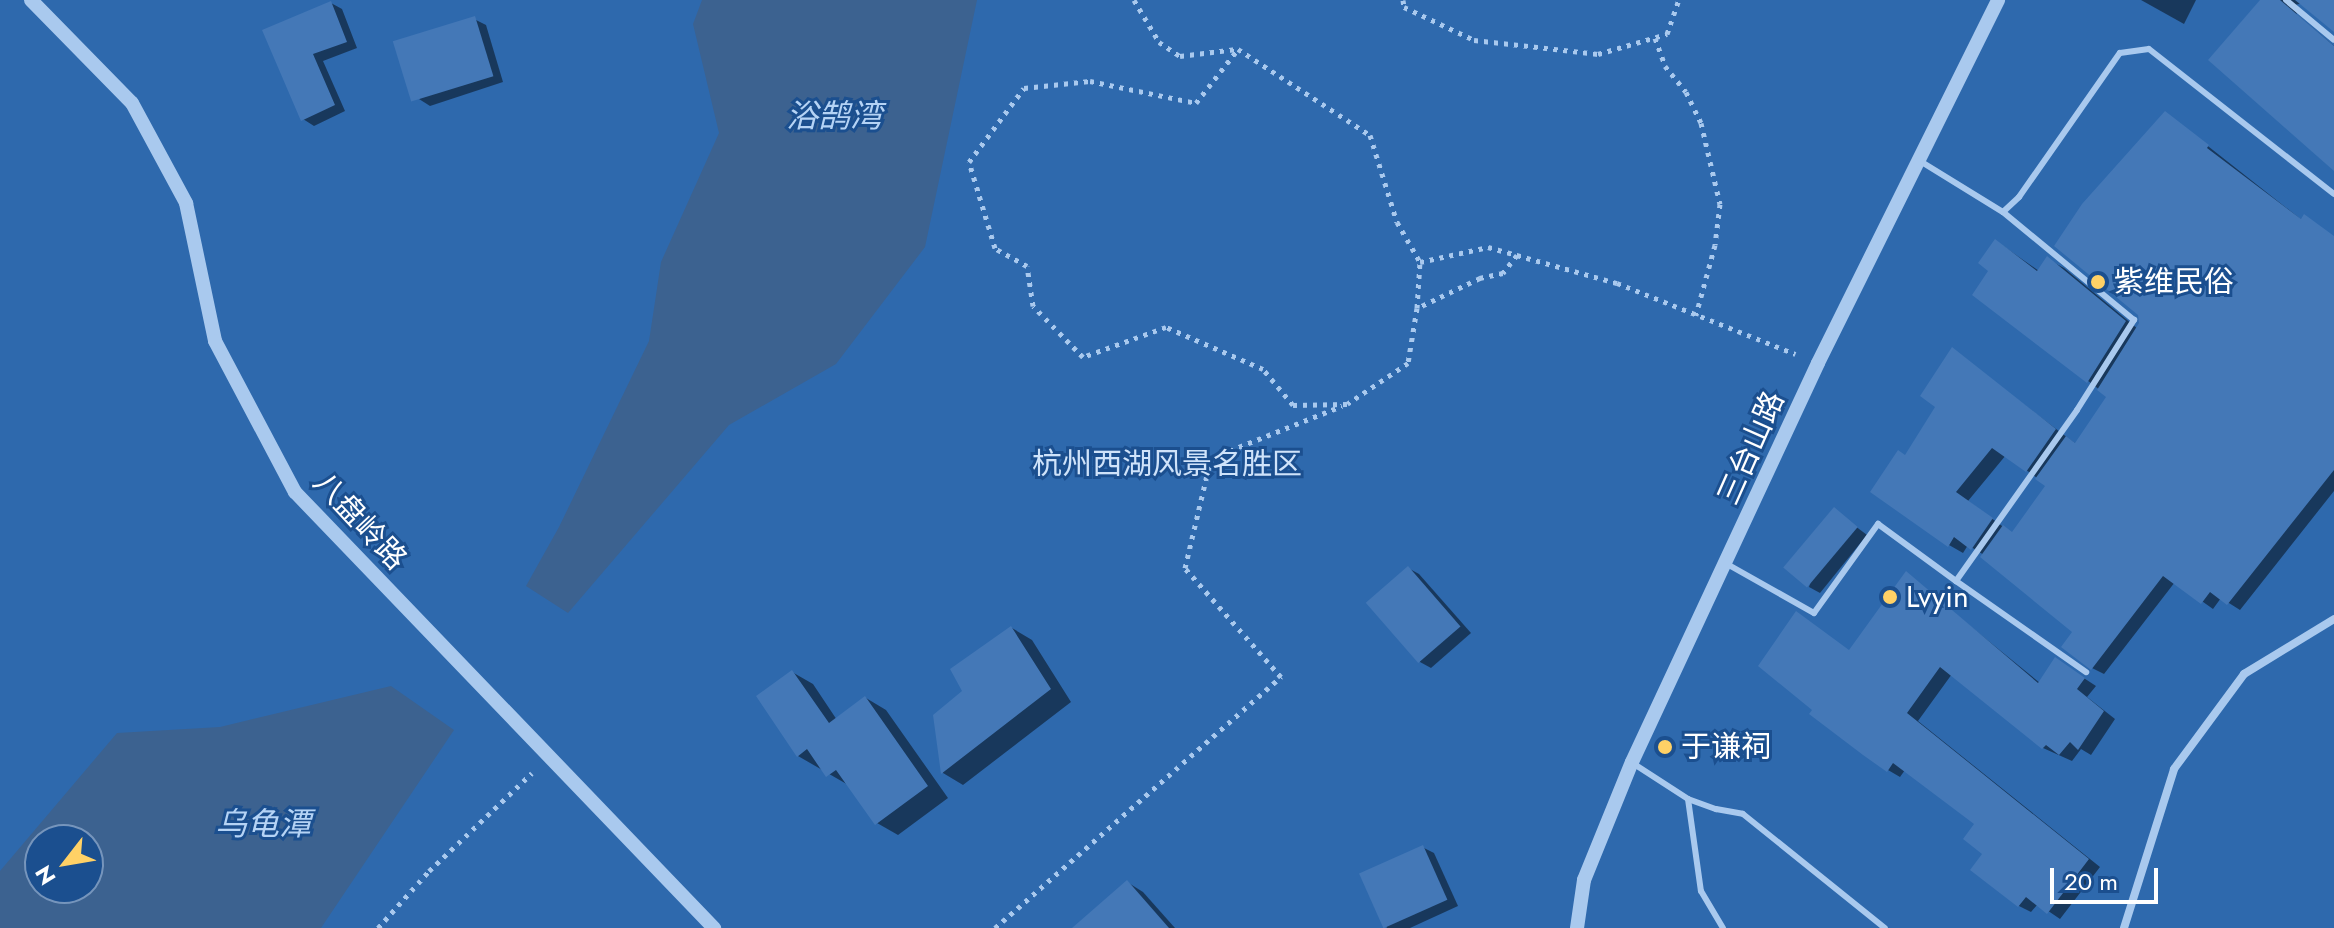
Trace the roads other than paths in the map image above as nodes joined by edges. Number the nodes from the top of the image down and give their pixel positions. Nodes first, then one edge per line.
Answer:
1 (31, 0) edge
2 (1998, 0) edge
3 (2286, 0) edge
4 (2334, 40) edge
5 (1920, 161) junction
6 (2334, 194) edge
7 (2003, 212) junction
8 (1727, 564) junction
9 (1956, 581) junction
10 (2334, 619) edge
11 (2086, 672) dead end
12 (1632, 762) junction
13 (1688, 799) junction
14 (714, 928) edge
15 (1577, 928) edge
16 (1723, 928) edge
17 (1885, 928) edge
18 (2124, 928) edge

1 - 14 street, 八盘岭路
2 - 5 street, 三台山路
3 - 4 lane
5 - 7 lane
5 - 8 street, 三台山路
6 - 7 lane
7 - 9 lane
8 - 9 lane
8 - 12 street, 三台山路
9 - 11 lane
10 - 18 street
12 - 13 lane
12 - 15 street, 三台山路
13 - 16 lane
13 - 17 lane

